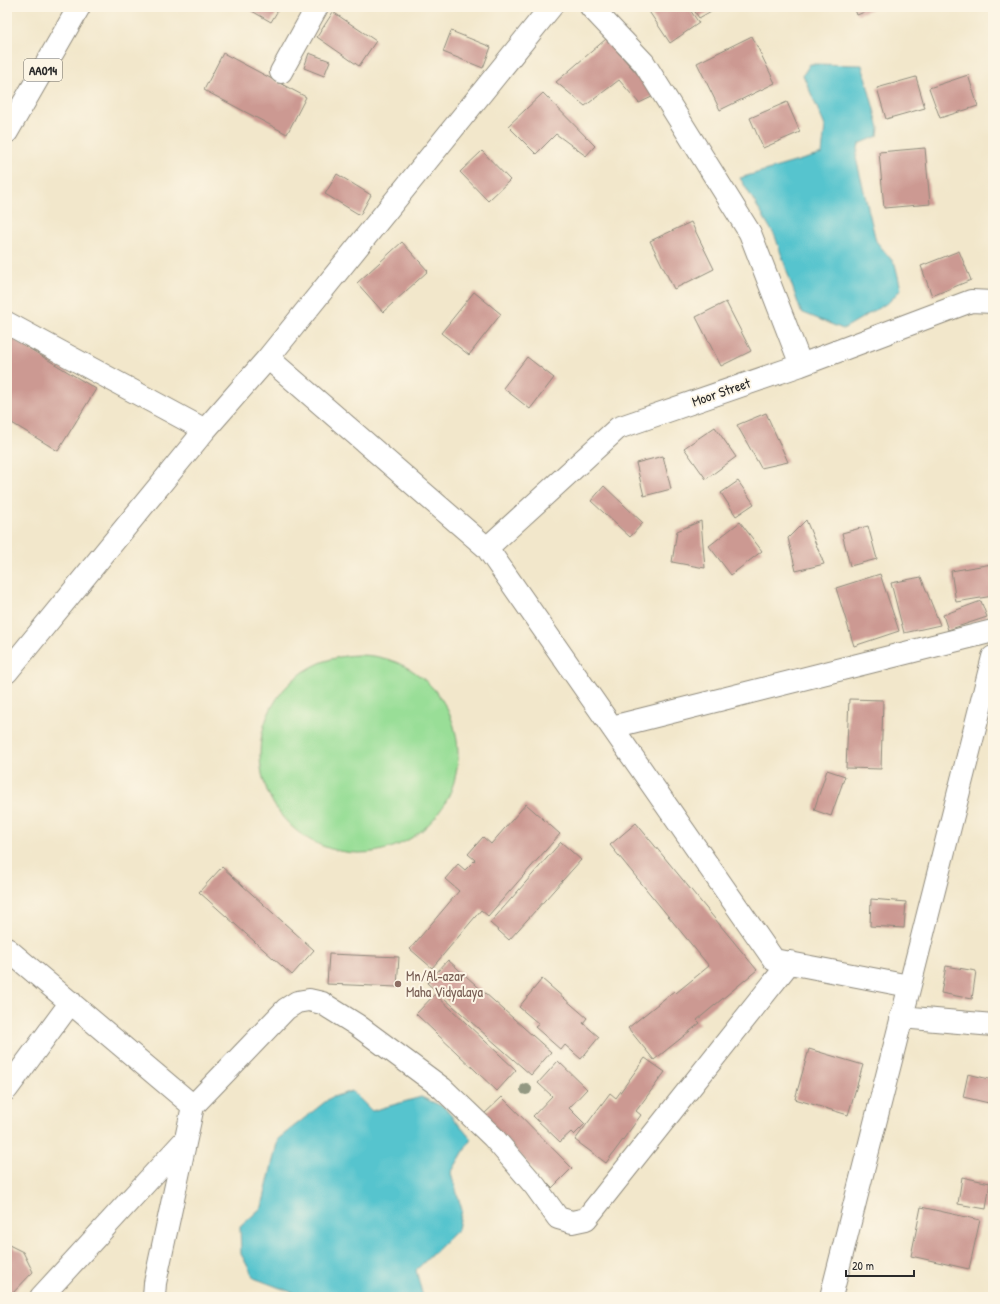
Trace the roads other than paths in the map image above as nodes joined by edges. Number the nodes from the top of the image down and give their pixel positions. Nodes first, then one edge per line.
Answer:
1 (78, 7) edge
2 (317, 7) edge
3 (551, 7) edge
4 (591, 7) edge
5 (281, 72) dead end
6 (7, 132) edge
7 (993, 302) edge
8 (7, 324) edge
9 (268, 358) junction
10 (801, 365) junction
11 (205, 430) junction
12 (487, 548) junction
13 (993, 631) edge
14 (993, 657) edge
15 (7, 672) edge
16 (612, 727) junction
17 (7, 948) edge
18 (790, 962) junction
19 (909, 986) junction
20 (71, 1002) junction
21 (901, 1017) junction
22 (993, 1025) edge
23 (11, 1075) edge
24 (193, 1106) junction
25 (186, 1139) junction
26 (41, 1297) edge
27 (154, 1297) edge
28 (832, 1297) edge

1 - 6 main road, AA014
2 - 5 main road
3 - 9 main road
4 - 10 main road
7 - 10 main road, Moor Street
8 - 11 main road
9 - 11 main road
9 - 12 main road
10 - 12 main road, Moor Street
11 - 15 main road
12 - 16 main road
13 - 16 main road
14 - 19 main road
16 - 18 main road
17 - 20 main road
18 - 19 main road
18 - 24 main road
19 - 21 main road
20 - 23 main road
20 - 24 main road
21 - 22 main road
21 - 28 main road
24 - 25 main road
25 - 26 main road
25 - 27 main road

